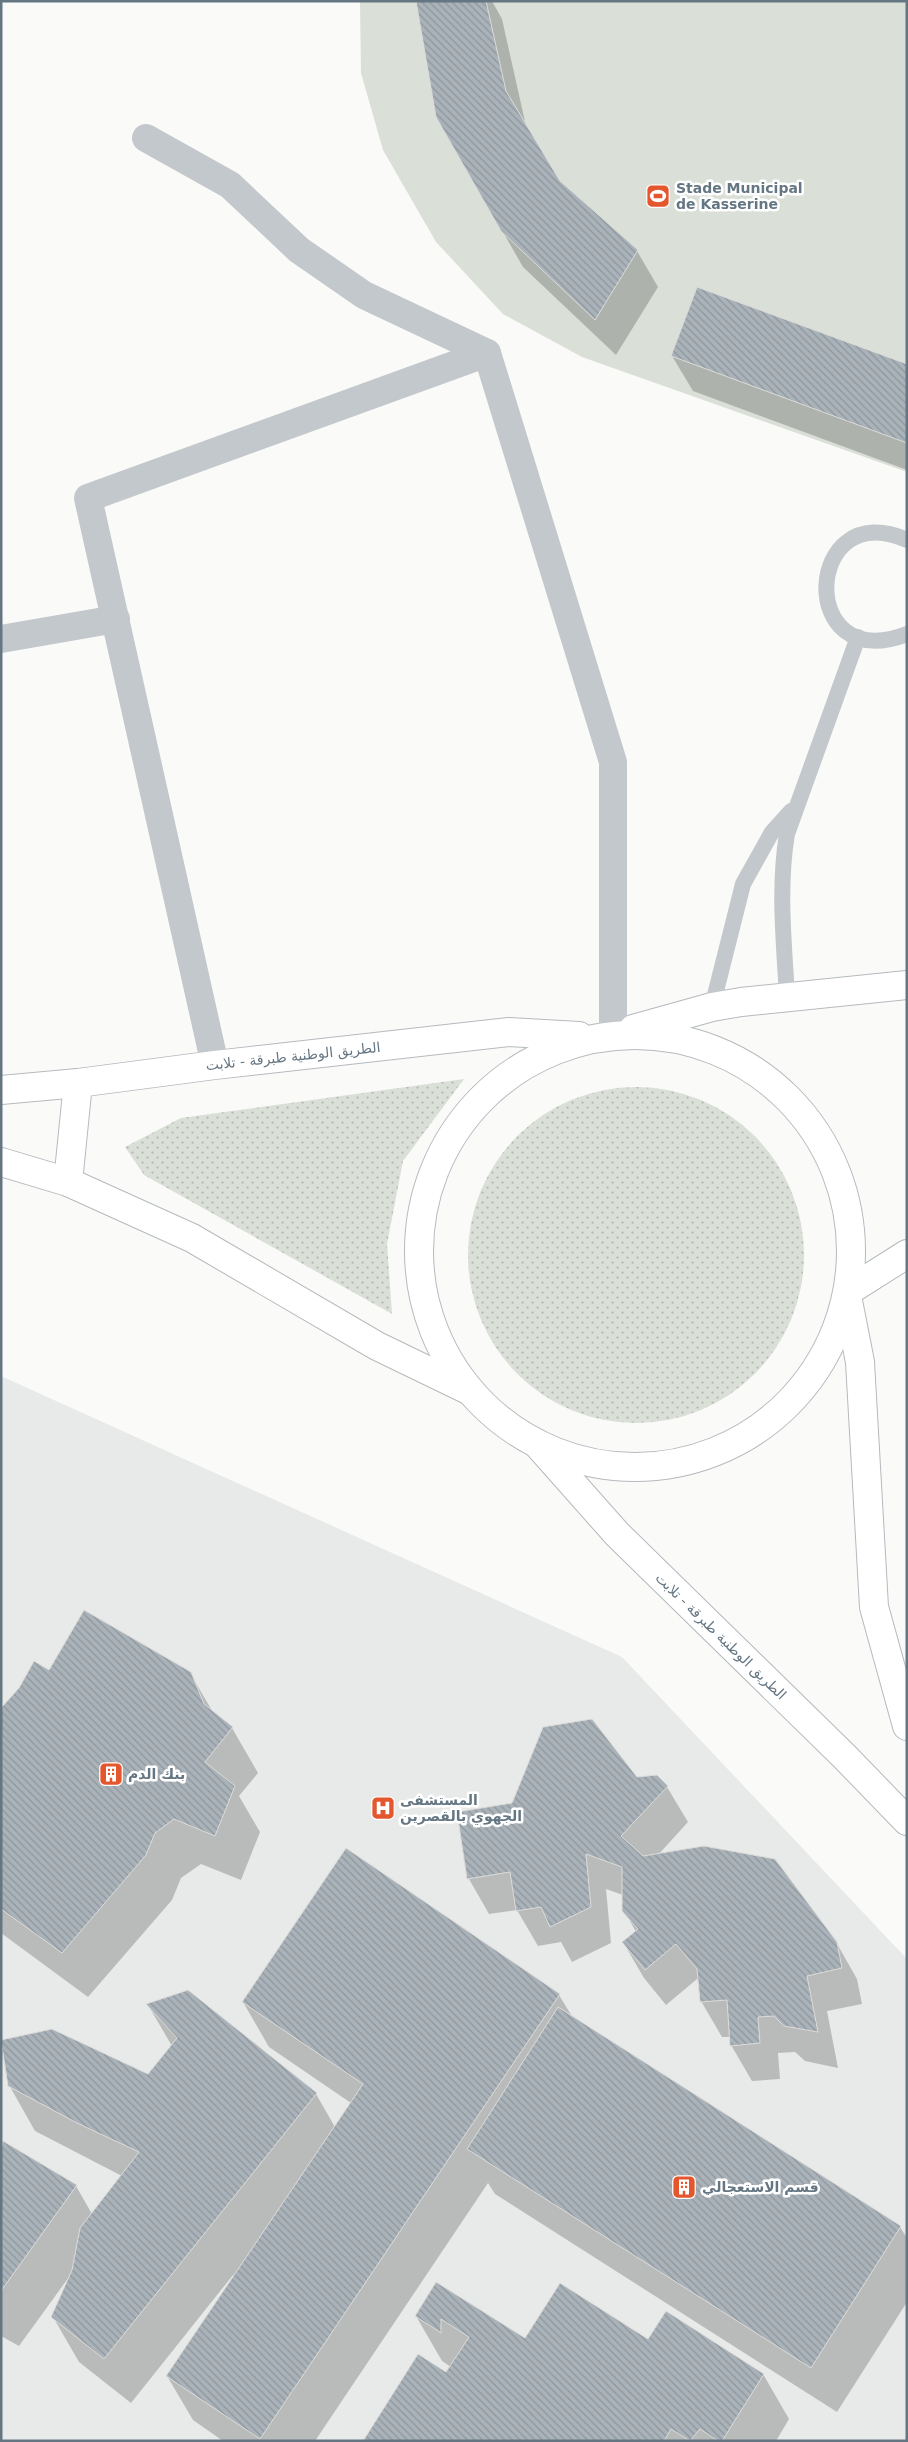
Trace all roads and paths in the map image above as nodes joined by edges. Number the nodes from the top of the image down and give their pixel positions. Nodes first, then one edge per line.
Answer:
1 (146, 138) dead end
2 (486, 354) junction
3 (907, 540) edge
4 (116, 618) junction
5 (907, 634) edge
6 (858, 637) junction
7 (1, 639) edge
8 (796, 806) junction
9 (907, 985) edge
10 (787, 996) junction
11 (712, 1007) junction
12 (619, 1031) junction
13 (585, 1037) junction
14 (215, 1065) junction
15 (78, 1084) junction
16 (1, 1090) edge
17 (1, 1162) edge
18 (68, 1182) junction
19 (907, 1254) edge
20 (849, 1296) junction
21 (468, 1390) junction
22 (539, 1446) junction
23 (907, 1726) edge
24 (907, 1822) edge

1 - 2 street
2 - 4 street
2 - 12 street
3 - 6 lane
4 - 7 street
4 - 14 street
5 - 6 lane
6 - 8 lane
8 - 10 lane
8 - 11 lane
9 - 10 main road
10 - 11 main road
11 - 12 main road
12 - 13 main road
12 - 20 main road
13 - 14 main road, الطريق الوطنية طبرقة - تلابت
13 - 21 main road
14 - 15 main road, الطريق الوطنية طبرقة - تلابت
15 - 16 main road, الطريق الوطنية طبرقة - تلابت
15 - 18 main road
17 - 18 main road
18 - 21 main road
19 - 20 main road
20 - 22 main road
20 - 23 main road
21 - 22 main road
22 - 24 main road, الطريق الوطنية طبرقة - تلابت

